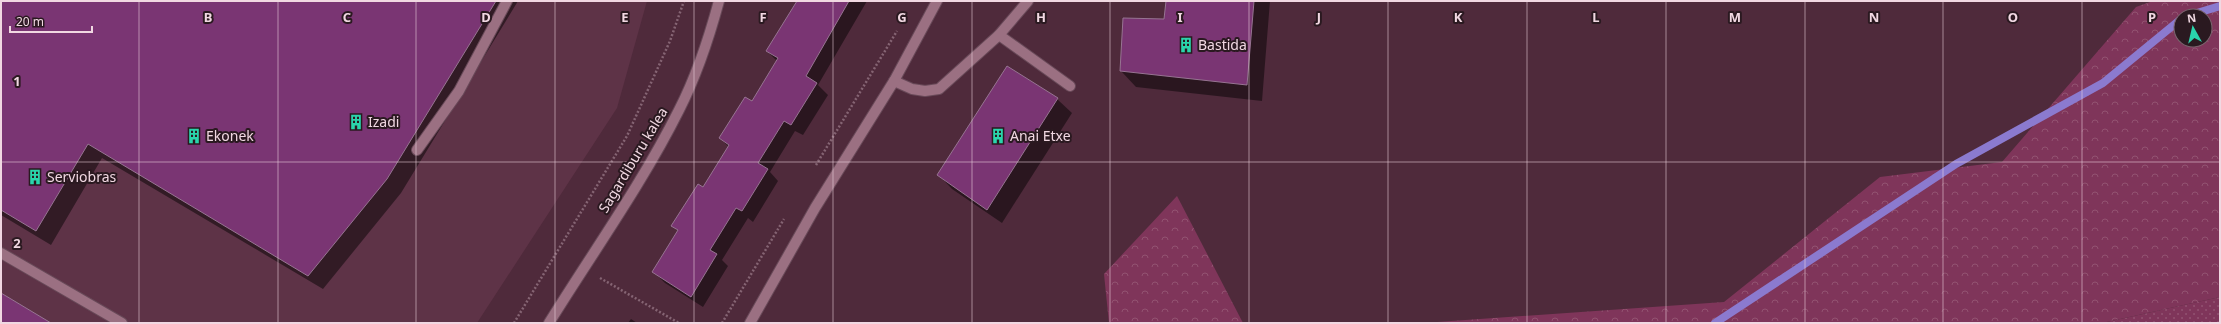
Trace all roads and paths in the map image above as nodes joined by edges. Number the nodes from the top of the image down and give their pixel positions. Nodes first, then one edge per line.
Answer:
1 (507, 1) edge
2 (684, 1) edge
3 (719, 1) edge
4 (937, 1) edge
5 (1028, 1) edge
6 (898, 28) dead end
7 (999, 35) junction
8 (894, 81) junction
9 (1070, 86) dead end
10 (417, 150) dead end
11 (812, 172) dead end
12 (788, 213) dead end
13 (1, 253) edge
14 (597, 276) dead end
15 (122, 323) edge
16 (514, 323) edge
17 (549, 323) edge
18 (680, 323) edge
19 (722, 323) edge
20 (750, 323) edge

1 - 10 street
2 - 16 path
3 - 17 street, Sagardiburu kalea
4 - 8 street
5 - 7 street
6 - 11 path
7 - 8 street
7 - 9 street
8 - 20 street
12 - 19 path
13 - 15 street
14 - 18 path

